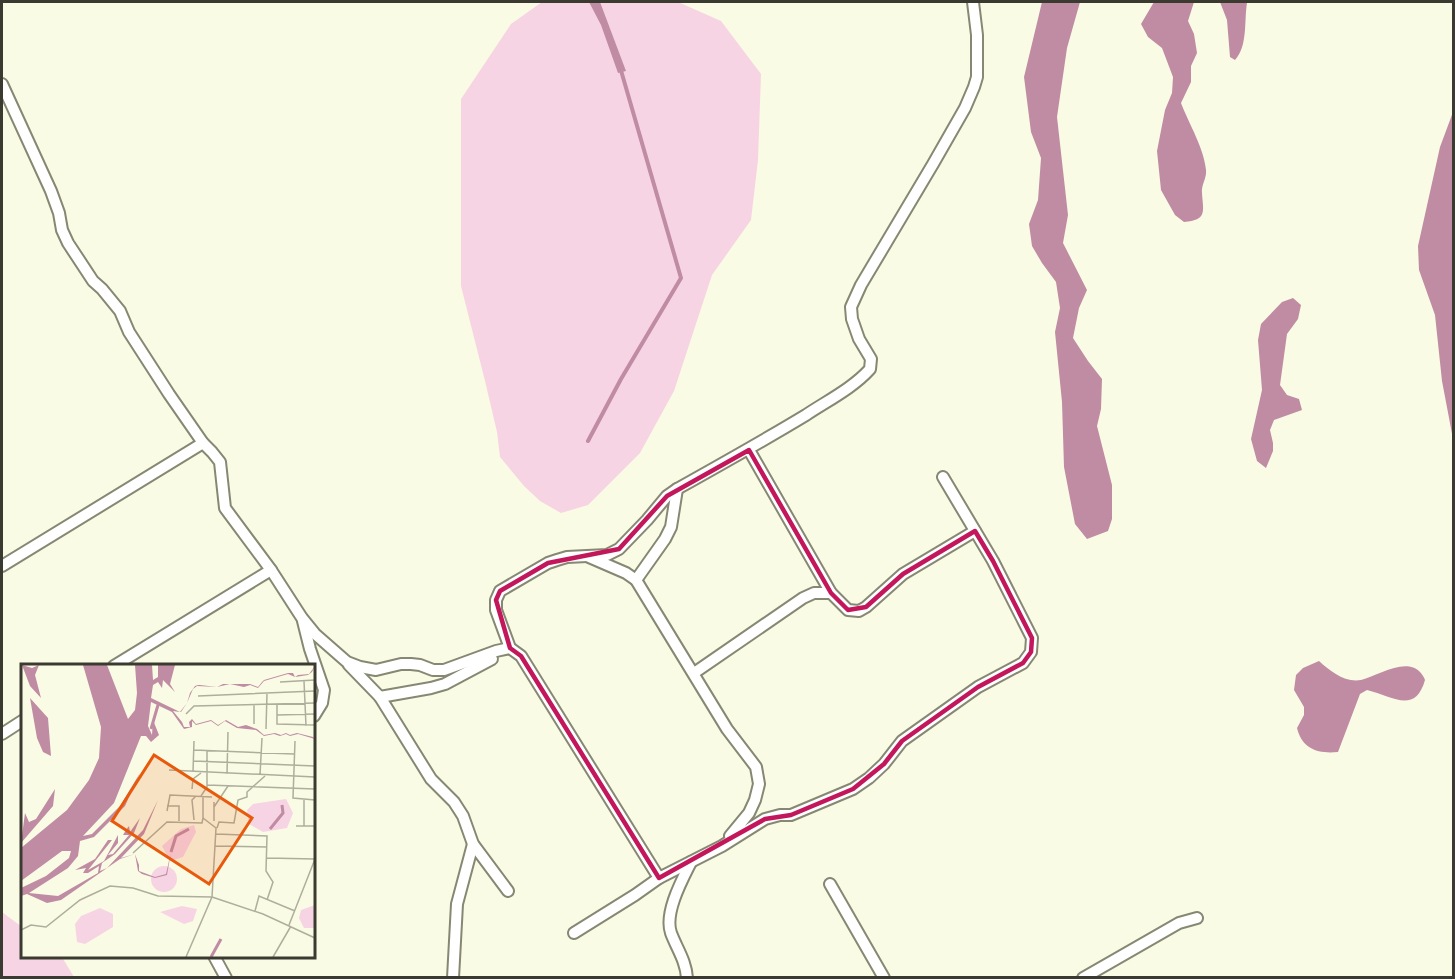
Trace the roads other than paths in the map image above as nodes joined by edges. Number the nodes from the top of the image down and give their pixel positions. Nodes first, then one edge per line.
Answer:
1 (973, 2) edge
2 (2, 84) edge
3 (203, 443) junction
4 (748, 450) junction
5 (943, 477) dead end
6 (677, 489) junction
7 (975, 531) junction
8 (586, 556) junction
9 (2, 566) edge
10 (271, 570) junction
11 (636, 580) junction
12 (831, 593) junction
13 (302, 618) junction
14 (510, 648) junction
15 (347, 662) junction
16 (117, 664) edge
17 (694, 673) junction
18 (380, 697) junction
19 (315, 714) edge
20 (21, 722) edge
21 (2, 734) edge
22 (473, 844) junction
23 (722, 846) junction
24 (691, 862) junction
25 (659, 878) junction
26 (830, 884) dead end
27 (508, 891) dead end
28 (1197, 918) dead end
29 (574, 933) dead end
30 (215, 958) edge
31 (226, 978) edge
32 (453, 978) edge
33 (687, 978) edge
34 (884, 978) edge
35 (1083, 978) edge

1 - 4 street
2 - 3 street
3 - 9 street
3 - 10 street
4 - 6 street
4 - 12 street
5 - 7 street
6 - 8 street
6 - 11 street
7 - 12 street
7 - 23 street
8 - 11 street
8 - 14 street
10 - 13 street
10 - 16 street
11 - 17 street
12 - 17 street
13 - 15 street
13 - 19 street
14 - 15 street
14 - 18 street
14 - 25 street
15 - 18 street
17 - 23 street
18 - 22 street
20 - 21 street
22 - 27 street
22 - 32 street
23 - 24 street
24 - 25 street
24 - 33 street
25 - 29 street
26 - 34 street
28 - 35 street
30 - 31 street

